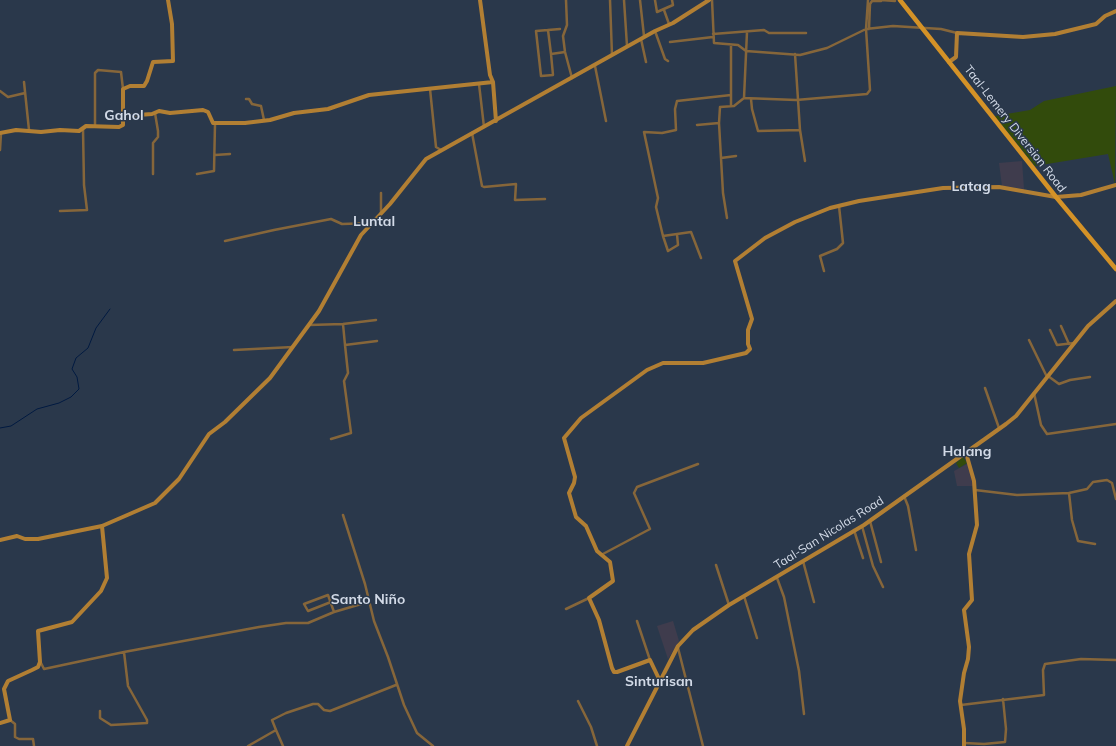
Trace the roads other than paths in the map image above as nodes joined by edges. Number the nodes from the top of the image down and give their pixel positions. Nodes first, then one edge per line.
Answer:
1 (168, 0) edge
2 (480, 0) edge
3 (566, 0) edge
4 (610, 0) edge
5 (624, 0) edge
6 (640, 0) edge
7 (655, 0) edge
8 (672, 0) edge
9 (709, 0) edge
10 (712, 0) edge
11 (868, 0) edge
12 (881, 0) edge
13 (895, 0) edge
14 (900, 0) edge
15 (664, 10) junction
16 (1116, 11) edge
17 (669, 25) junction
18 (920, 27) junction
19 (560, 29) dead end
20 (867, 29) junction
21 (548, 30) junction
22 (656, 31) junction
23 (747, 32) junction
24 (957, 33) junction
25 (806, 34) dead end
26 (713, 36) junction
27 (643, 38) junction
28 (670, 42) dead end
29 (731, 45) junction
30 (627, 46) junction
31 (746, 51) junction
32 (565, 52) junction
33 (551, 54) junction
34 (795, 54) junction
35 (612, 55) junction
36 (668, 61) dead end
37 (646, 62) dead end
38 (949, 62) junction
39 (595, 66) junction
40 (572, 78) junction
41 (24, 82) dead end
42 (493, 82) junction
43 (479, 83) junction
44 (123, 89) junction
45 (430, 89) junction
46 (0, 91) edge
47 (25, 94) junction
48 (731, 95) junction
49 (744, 98) junction
50 (246, 99) dead end
51 (751, 99) junction
52 (798, 100) junction
53 (731, 106) junction
54 (155, 113) junction
55 (122, 116) junction
56 (264, 120) junction
57 (496, 120) junction
58 (606, 121) dead end
59 (719, 123) junction
60 (215, 124) junction
61 (697, 125) dead end
62 (95, 126) junction
63 (484, 127) junction
64 (82, 128) junction
65 (29, 130) junction
66 (800, 130) junction
67 (0, 133) edge
68 (472, 133) junction
69 (0, 150) edge
70 (441, 150) junction
71 (230, 154) dead end
72 (215, 155) junction
73 (736, 156) dead end
74 (721, 158) junction
75 (805, 161) dead end
76 (153, 174) dead end
77 (197, 174) dead end
78 (1116, 185) edge
79 (381, 193) dead end
80 (1056, 197) junction
81 (545, 199) dead end
82 (839, 206) junction
83 (60, 211) dead end
84 (381, 214) junction
85 (728, 218) dead end
86 (374, 222) junction
87 (677, 234) junction
88 (663, 236) junction
89 (224, 242) dead end
90 (701, 258) dead end
91 (1116, 269) edge
92 (824, 271) dead end
93 (1116, 301) edge
94 (376, 320) dead end
95 (309, 324) junction
96 (343, 324) junction
97 (1061, 326) dead end
98 (1050, 330) dead end
99 (1029, 340) dead end
100 (377, 341) dead end
101 (1074, 343) junction
102 (345, 344) junction
103 (1069, 344) junction
104 (294, 347) junction
105 (234, 350) dead end
106 (1047, 377) junction
107 (1090, 378) dead end
108 (985, 388) dead end
109 (1034, 393) junction
110 (1116, 424) edge
111 (999, 429) junction
112 (331, 439) dead end
113 (966, 452) junction
114 (698, 464) dead end
115 (975, 490) junction
116 (1069, 493) junction
117 (904, 496) junction
118 (1116, 499) edge
119 (343, 515) dead end
120 (870, 521) junction
121 (102, 526) junction
122 (862, 526) junction
123 (854, 530) junction
124 (0, 540) edge
125 (1095, 544) dead end
126 (916, 550) dead end
127 (601, 555) junction
128 (863, 558) dead end
129 (803, 560) junction
130 (881, 562) dead end
131 (716, 565) dead end
132 (777, 578) junction
133 (883, 587) dead end
134 (744, 596) junction
135 (589, 598) junction
136 (330, 602) junction
137 (368, 602) junction
138 (814, 602) dead end
139 (729, 605) junction
140 (566, 609) dead end
141 (334, 612) junction
142 (637, 621) dead end
143 (757, 638) dead end
144 (678, 646) junction
145 (124, 652) junction
146 (650, 660) junction
147 (1116, 660) edge
148 (40, 662) junction
149 (660, 681) junction
150 (396, 685) junction
151 (1003, 699) junction
152 (578, 701) dead end
153 (960, 705) junction
154 (100, 710) dead end
155 (804, 714) dead end
156 (10, 720) junction
157 (0, 723) edge
158 (276, 730) junction
159 (964, 744) edge
160 (34, 746) edge
161 (248, 746) edge
162 (283, 746) edge
163 (433, 746) edge
164 (597, 746) edge
165 (627, 746) edge
166 (703, 746) edge

1 - 44 street
2 - 42 street
3 - 32 street
4 - 35 street
5 - 30 street
6 - 27 street
7 - 15 street
8 - 15 street
9 - 17 street
10 - 26 street
11 - 20 street
12 - 13 street
12 - 20 street
14 - 18 main road, Taal-Lemery Diversion Road
15 - 17 street
16 - 24 street
17 - 22 street
18 - 20 street
18 - 24 street
18 - 38 main road, Taal-Lemery Diversion Road
19 - 21 street
20 - 34 street
20 - 52 street
21 - 33 street
21 - 33 street
22 - 27 street
22 - 36 street
23 - 25 street
23 - 26 street
23 - 31 street
24 - 38 street
26 - 28 street
26 - 29 street
27 - 30 street
27 - 37 street
29 - 31 street
29 - 48 street
30 - 35 street
31 - 34 street
31 - 49 street
32 - 33 street
32 - 40 street
34 - 52 street
35 - 39 street
38 - 80 main road, Taal-Lemery Diversion Road
39 - 40 street
39 - 58 street
40 - 57 street
41 - 47 street
42 - 43 street
42 - 57 street
43 - 45 street
43 - 63 street
44 - 55 street
44 - 62 street
45 - 56 street
45 - 70 street
46 - 47 street
47 - 65 street
48 - 53 street
48 - 88 street
49 - 51 street
49 - 53 street
50 - 56 street
51 - 52 street
51 - 66 street
52 - 66 street
53 - 59 street
54 - 55 street
54 - 60 street
54 - 76 street
55 - 62 street
56 - 60 street
57 - 63 street
59 - 61 street
59 - 74 street
60 - 72 street
62 - 64 street
63 - 68 street
64 - 65 street
64 - 83 street
65 - 67 street
66 - 75 street
67 - 69 street
68 - 70 street
68 - 81 street
70 - 84 street
71 - 72 street
72 - 77 street
73 - 74 street
74 - 85 street
78 - 80 street
79 - 84 street
80 - 82 street
80 - 91 main road, Taal-Lemery Diversion Road
82 - 92 street
82 - 127 street
84 - 86 street
86 - 89 street
86 - 95 street
87 - 88 street
87 - 88 street
87 - 90 street
93 - 101 street, Taal-San Nicolas Road
94 - 96 street
95 - 96 street
95 - 104 street
96 - 102 street
97 - 103 street
98 - 103 street
99 - 106 street
100 - 102 street
101 - 103 street
101 - 106 street, Taal-San Nicolas Road
102 - 112 street
104 - 105 street
104 - 121 street
106 - 107 street
106 - 109 street, Taal-San Nicolas Road
108 - 111 street
109 - 110 street
109 - 111 street, Taal-San Nicolas Road
111 - 113 street, Taal-San Nicolas Road
113 - 115 street
113 - 117 street, Taal-San Nicolas Road
114 - 127 street
115 - 116 street
115 - 153 street
116 - 118 street
116 - 125 street
117 - 120 street, Taal-San Nicolas Road
117 - 126 street
119 - 137 street
120 - 122 street, Taal-San Nicolas Road
120 - 130 street
121 - 124 street
121 - 148 street
122 - 123 street, Taal-San Nicolas Road
122 - 133 street
123 - 128 street
123 - 129 street, Taal-San Nicolas Road
127 - 135 street
129 - 132 street, Taal-San Nicolas Road
129 - 138 street
131 - 139 street
132 - 134 street, Taal-San Nicolas Road
132 - 155 street
134 - 139 street, Taal-San Nicolas Road
134 - 143 street
135 - 140 street
135 - 146 street
136 - 136 street
136 - 141 street
137 - 141 street
137 - 150 street
139 - 144 street, Taal-San Nicolas Road
141 - 145 street
142 - 146 street
144 - 149 street, Taal-San Nicolas Road
144 - 166 street
145 - 148 street
145 - 154 street
146 - 149 street
147 - 151 street
148 - 156 street
149 - 165 street, Taal-San Nicolas Road
150 - 158 street
150 - 163 street
151 - 153 street
151 - 159 street
152 - 164 street
153 - 159 street
156 - 157 street
156 - 160 street
158 - 161 street
158 - 162 street

